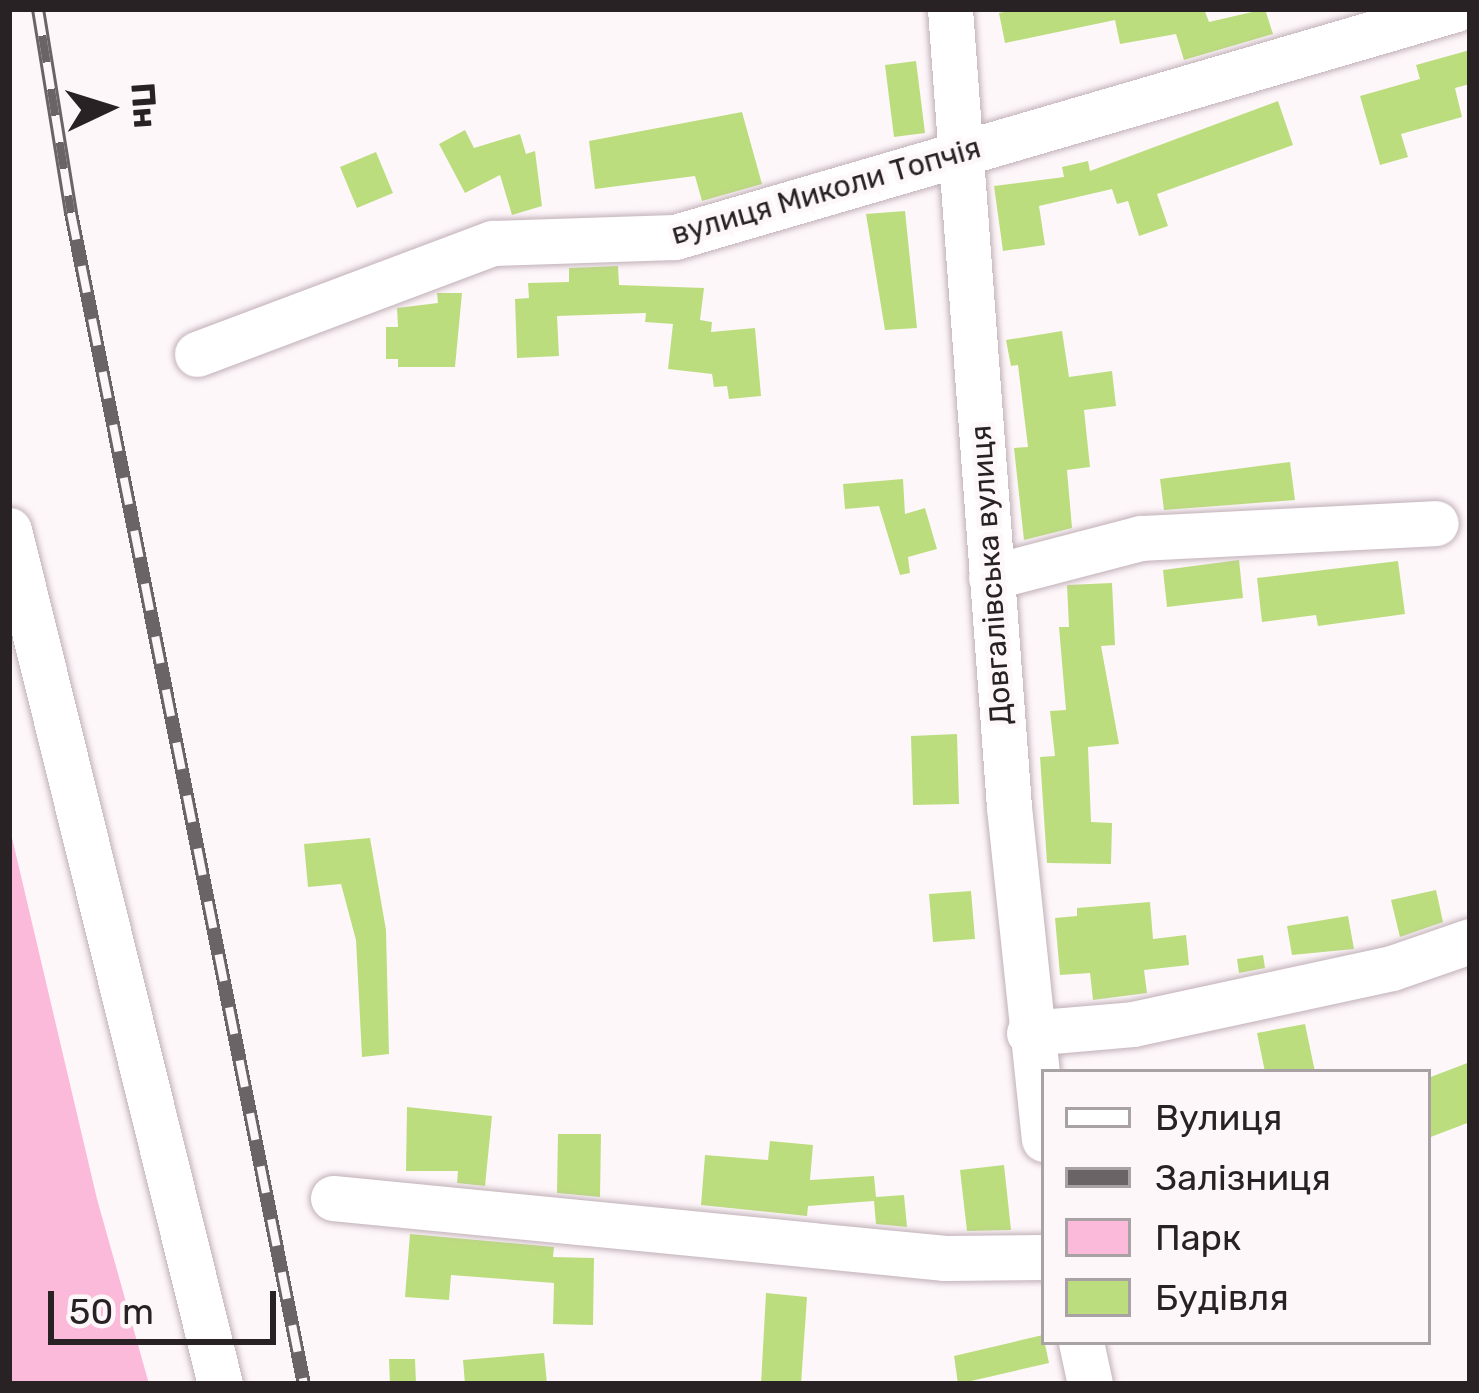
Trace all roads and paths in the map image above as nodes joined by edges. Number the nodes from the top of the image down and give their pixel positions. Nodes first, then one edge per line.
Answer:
1 (950, 9) edge
2 (1456, 9) edge
3 (959, 154) junction
4 (197, 354) dead end
5 (1436, 523) dead end
6 (9, 530) edge
7 (992, 577) junction
8 (1470, 941) edge
9 (1029, 1033) junction
10 (1041, 1118) edge
11 (333, 1198) dead end
12 (1041, 1257) edge
13 (1082, 1345) edge
14 (220, 1384) edge
15 (1090, 1384) edge

1 - 3 street, Довгалівська вулиця
2 - 3 street, вулиця Миколи Топчія
3 - 4 street, вулиця Миколи Топчія
3 - 7 street, Довгалівська вулиця
5 - 7 street
6 - 14 street
7 - 9 street, Довгалівська вулиця
8 - 9 street
9 - 10 street, Довгалівська вулиця
11 - 12 street
13 - 15 street

